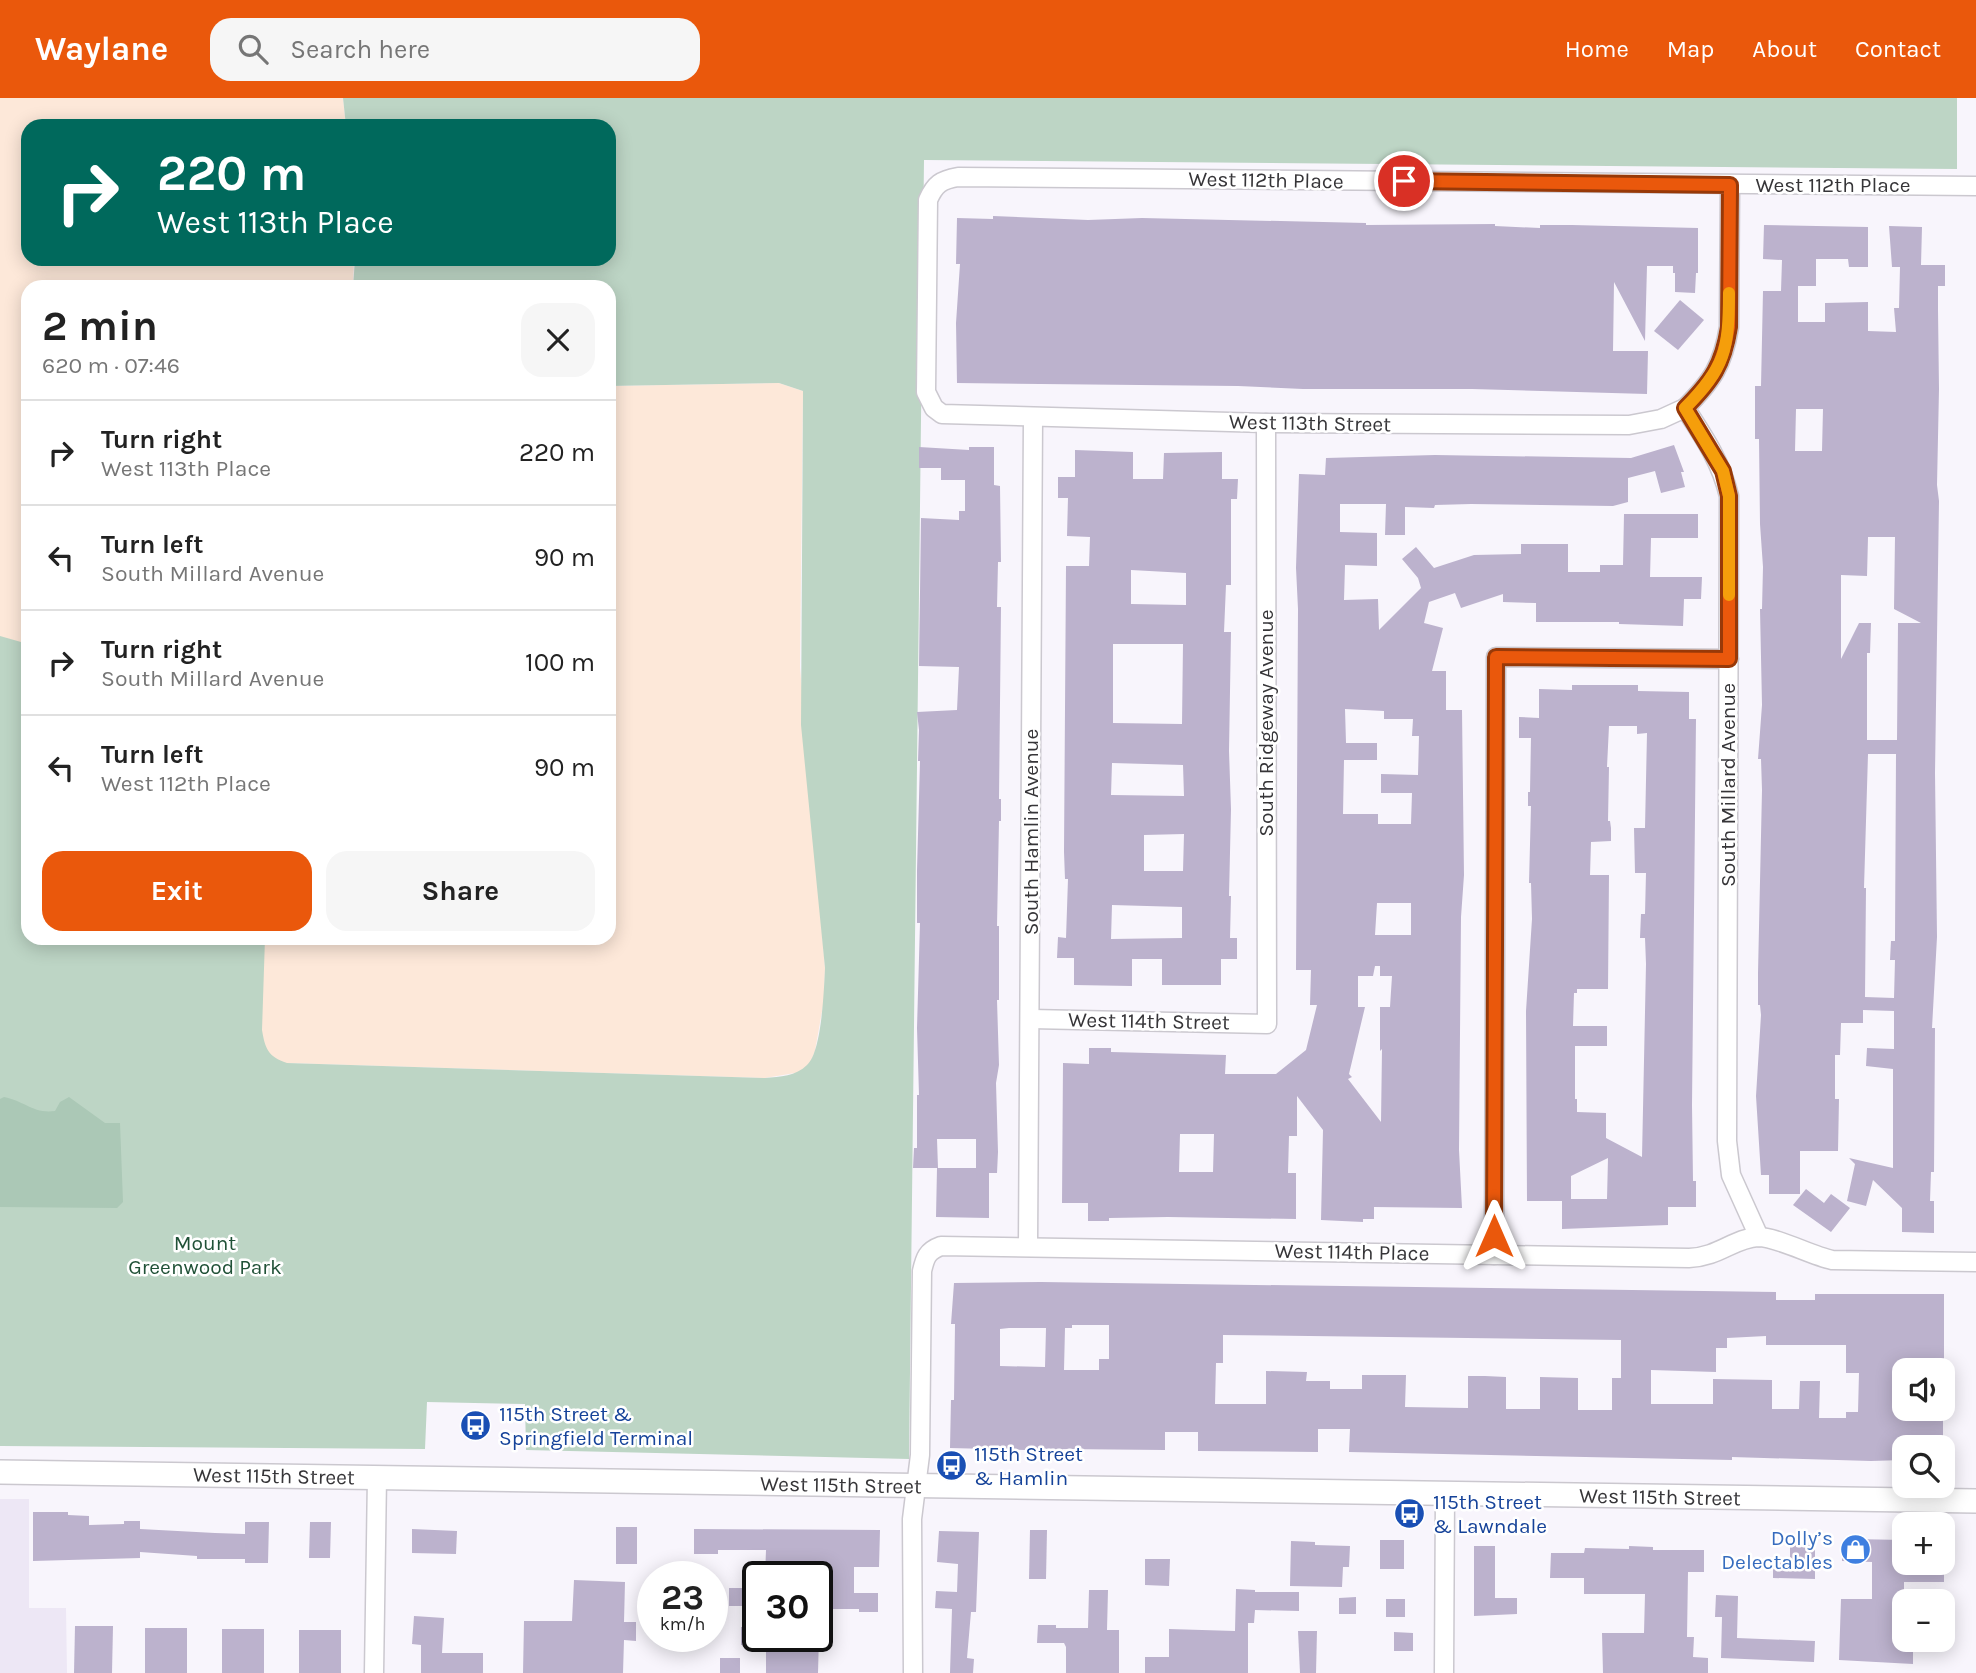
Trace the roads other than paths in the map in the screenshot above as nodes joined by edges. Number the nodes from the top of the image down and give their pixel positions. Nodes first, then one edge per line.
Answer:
1 (1730, 185) junction
2 (1976, 187) edge
3 (934, 408) joint
4 (1685, 408) junction
5 (1033, 418) junction
6 (1266, 423) junction
7 (1729, 659) junction
8 (1031, 1019) junction
9 (1267, 1024) joint
10 (1759, 1237) junction
11 (1028, 1246) junction
12 (1494, 1255) junction
13 (1976, 1262) edge
14 (0, 1472) edge
15 (377, 1478) junction
16 (916, 1486) junction
17 (1445, 1493) junction
18 (1976, 1501) edge
19 (374, 1673) edge
20 (913, 1673) edge
21 (1444, 1673) edge

1 - 2 street, West 112th Place
1 - 3 street, West 112th Place
1 - 4 street
3 - 5 street, West 113th Street
4 - 6 street, West 113th Street
4 - 7 street, South Millard Avenue
5 - 6 street, West 113th Street
5 - 8 street, South Hamlin Avenue
6 - 9 street, South Ridgeway Avenue
7 - 10 street, South Millard Avenue
7 - 12 street
8 - 9 street, West 114th Street
8 - 11 street, South Hamlin Avenue
10 - 12 street, West 114th Place
10 - 13 street
11 - 12 street, West 114th Place
11 - 16 street, West 114th Place
14 - 15 street, West 115th Street
15 - 16 street, West 115th Street
15 - 19 street
16 - 17 street, West 115th Street
16 - 20 street
17 - 18 street, West 115th Street
17 - 21 street

